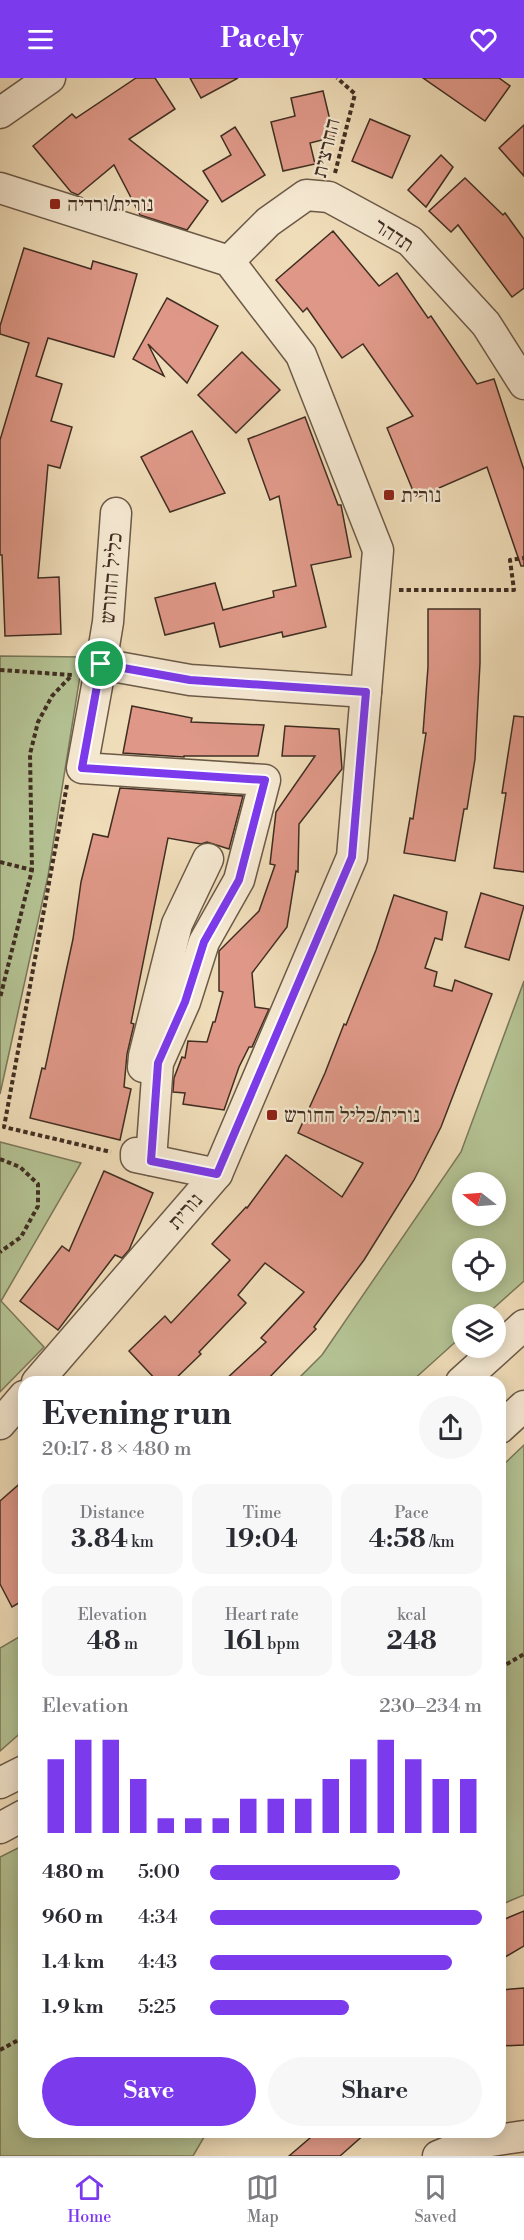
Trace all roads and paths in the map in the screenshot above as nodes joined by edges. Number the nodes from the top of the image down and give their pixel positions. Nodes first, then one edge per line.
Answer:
1 (50, 78) edge
2 (337, 78) edge
3 (0, 113) edge
4 (0, 188) edge
5 (329, 197) junction
6 (229, 261) junction
7 (524, 384) edge
8 (116, 513) dead end
9 (524, 558) edge
10 (374, 590) junction
11 (101, 664) junction
12 (0, 670) edge
13 (366, 692) junction
14 (69, 774) dead end
15 (208, 859) dead end
16 (0, 862) edge
17 (32, 870) junction
18 (0, 998) edge
19 (0, 1159) edge
20 (143, 1159) junction
21 (217, 1174) junction
22 (0, 1251) edge
23 (524, 1325) edge
24 (42, 1376) edge
25 (468, 1376) edge
26 (18, 1403) edge
27 (524, 1406) edge
28 (506, 1422) edge
29 (0, 1424) edge
30 (524, 1654) edge
31 (506, 1664) edge
32 (18, 1774) edge
33 (0, 1783) edge
34 (18, 1818) edge
35 (0, 1828) edge
36 (18, 2040) edge
37 (0, 2050) edge
38 (495, 2138) edge
39 (438, 2156) edge

1 - 3 street
2 - 5 path, החרצית
4 - 6 street
5 - 6 street
5 - 7 street, תדהר
6 - 10 street, נורית
8 - 11 street, כליל החורש
9 - 10 path
10 - 13 street, נורית
11 - 13 street
11 - 20 street, כליל החורש
12 - 17 path
13 - 21 street, נורית
14 - 20 path
15 - 20 street
16 - 17 path
17 - 18 path
19 - 22 path
20 - 21 street
21 - 24 street, נורית
23 - 25 street
26 - 29 street
27 - 28 street
30 - 31 path
32 - 33 street
34 - 35 street
36 - 37 path
38 - 39 street

